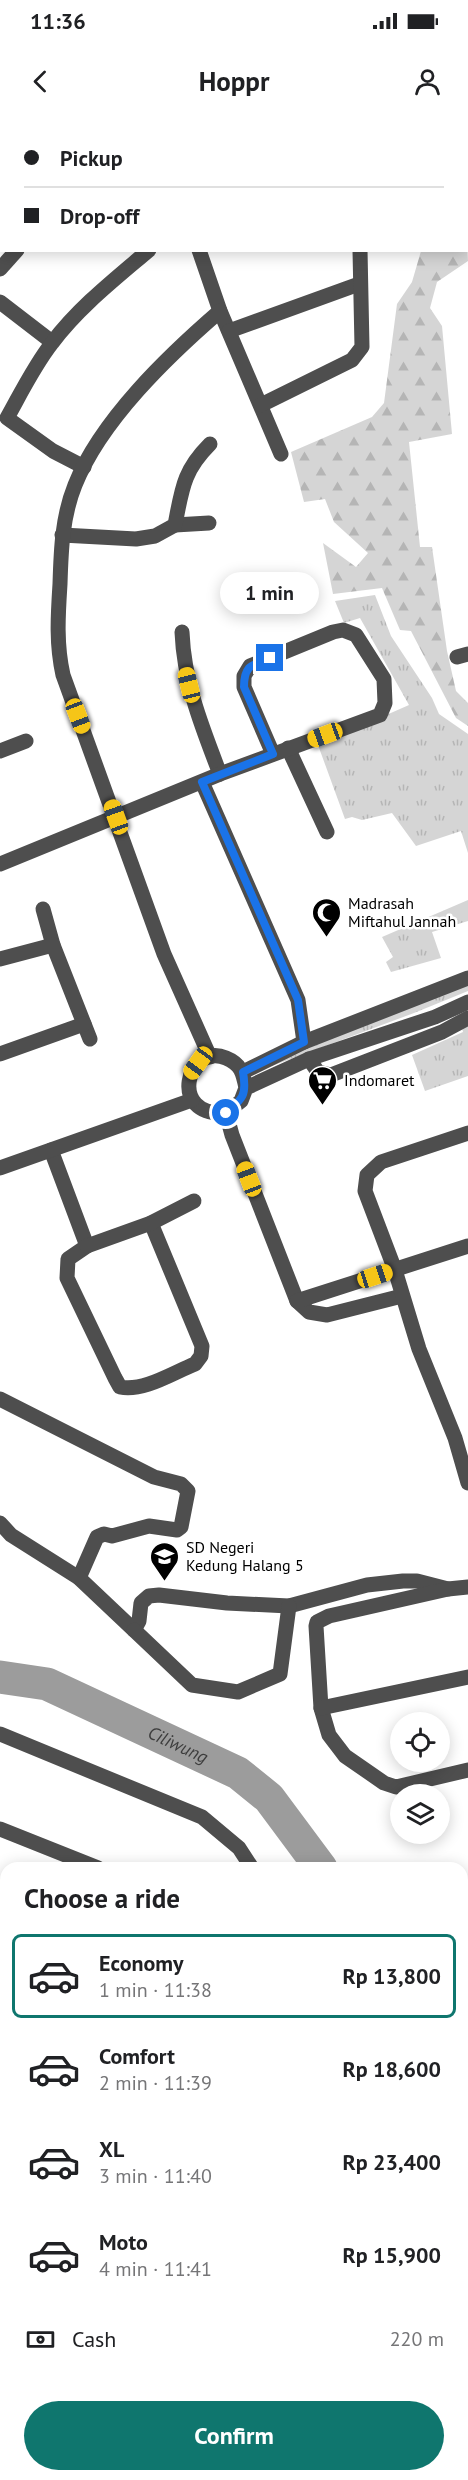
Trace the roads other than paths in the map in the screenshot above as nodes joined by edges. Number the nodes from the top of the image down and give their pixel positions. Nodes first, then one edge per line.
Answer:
1 (15, 252) edge
2 (146, 252) edge
3 (203, 252) edge
4 (360, 252) edge
5 (0, 270) edge
6 (359, 284) junction
7 (0, 302) edge
8 (220, 311) junction
9 (229, 331) junction
10 (52, 342) junction
11 (261, 405) junction
12 (4, 416) edge
13 (210, 444) dead end
14 (281, 454) dead end
15 (84, 467) junction
16 (209, 523) dead end
17 (175, 525) junction
18 (62, 535) junction
19 (182, 632) dead end
20 (26, 741) dead end
21 (288, 748) junction
22 (0, 751) edge
23 (273, 754) junction
24 (220, 774) junction
25 (202, 782) junction
26 (116, 817) junction
27 (327, 832) dead end
28 (0, 864) edge
29 (43, 909) dead end
30 (53, 945) junction
31 (0, 959) edge
32 (468, 978) edge
33 (468, 1002) edge
34 (435, 1017) junction
35 (468, 1018) edge
36 (84, 1024) junction
37 (442, 1032) junction
38 (90, 1039) dead end
39 (304, 1042) junction
40 (0, 1054) edge
41 (210, 1057) junction
42 (309, 1059) junction
43 (245, 1080) junction
44 (192, 1100) junction
45 (226, 1113) junction
46 (468, 1133) edge
47 (51, 1150) junction
48 (0, 1168) edge
49 (194, 1201) dead end
50 (151, 1223) junction
51 (87, 1246) junction
52 (468, 1246) edge
53 (395, 1270) junction
54 (402, 1296) junction
55 (297, 1301) junction
56 (0, 1399) edge
57 (468, 1484) edge
58 (0, 1523) edge
59 (79, 1578) junction
60 (468, 1587) edge
61 (448, 1589) junction
62 (289, 1606) junction
63 (134, 1630) junction
64 (468, 1677) edge
65 (321, 1708) junction
66 (0, 1734) edge
67 (468, 1770) edge
68 (0, 1829) edge
69 (83, 1862) edge
70 (248, 1862) edge

1 - 5 street
2 - 10 street
3 - 8 street
4 - 6 street
6 - 9 street
6 - 11 street
7 - 10 street
8 - 9 street
8 - 15 street
9 - 11 street
10 - 12 street
11 - 14 street
12 - 15 street
13 - 17 street
15 - 18 street
16 - 17 street
17 - 18 street
18 - 26 street
19 - 24 street
20 - 22 street
21 - 23 street
21 - 23 street
21 - 27 street
23 - 24 street
24 - 25 street
25 - 26 street
25 - 39 street
26 - 28 street
26 - 41 street
29 - 30 street
30 - 31 street
30 - 36 street
32 - 39 street
33 - 34 street
34 - 37 street
34 - 42 street
35 - 37 street
36 - 38 street
36 - 40 street
37 - 42 street
39 - 43 street
41 - 43 street
41 - 44 street
42 - 43 street
43 - 45 street
44 - 45 street
44 - 47 street
45 - 55 street
46 - 53 street
47 - 48 street
47 - 51 street
49 - 50 street
50 - 51 street
50 - 51 street
52 - 53 street
53 - 54 street
53 - 55 street
54 - 55 street
54 - 57 street
56 - 59 street
58 - 59 street
59 - 63 street
60 - 61 street
61 - 62 street
61 - 65 street
62 - 63 street
62 - 63 street
64 - 65 street
65 - 67 street
66 - 70 street
68 - 69 street

